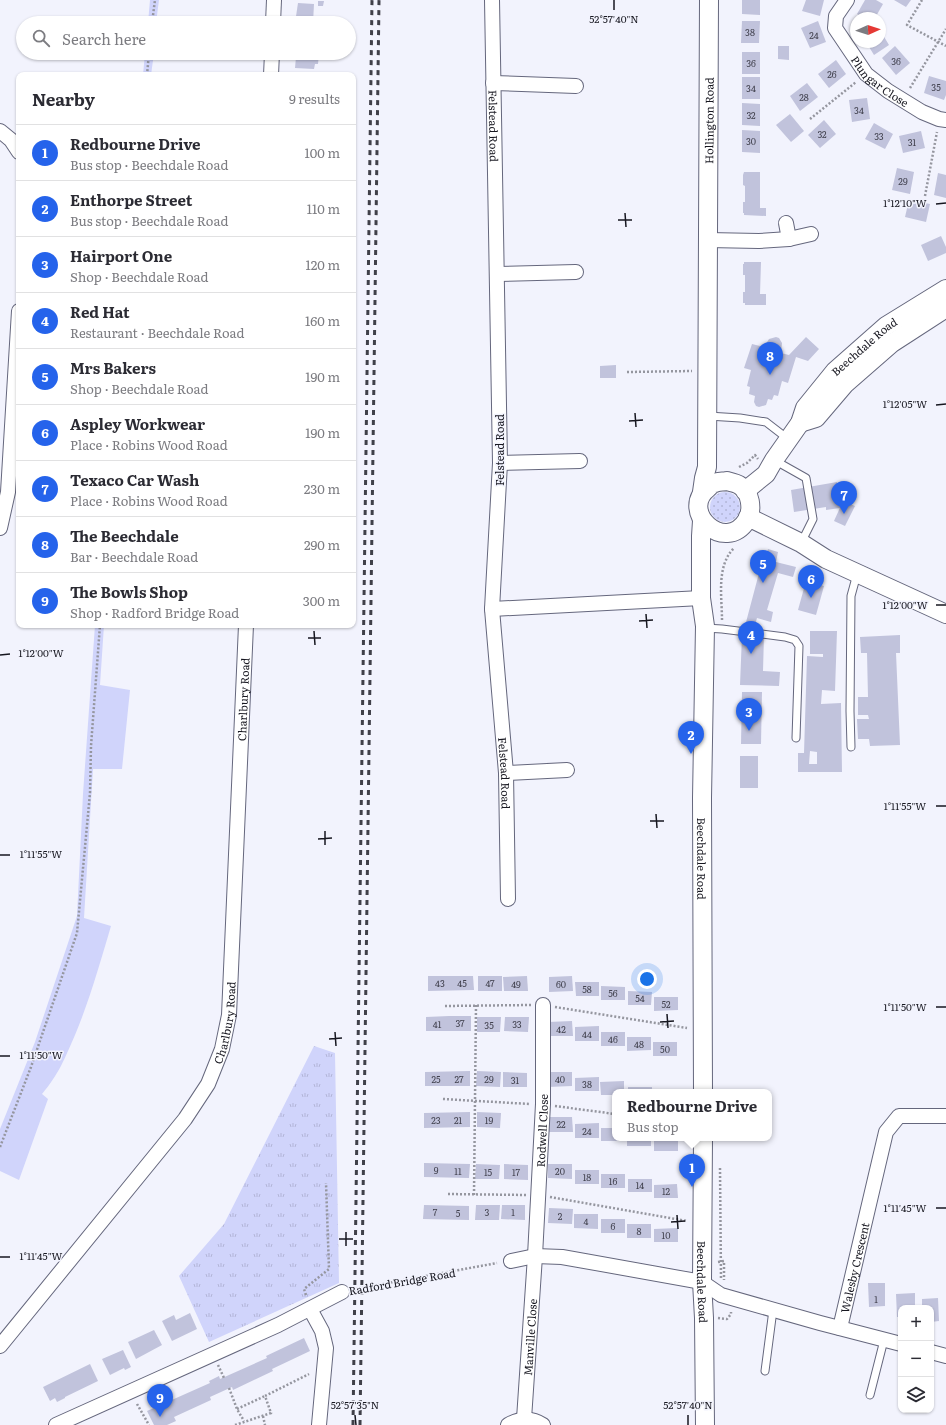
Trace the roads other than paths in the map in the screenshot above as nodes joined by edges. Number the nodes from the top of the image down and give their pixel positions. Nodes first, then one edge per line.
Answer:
1 (274, 0) edge
2 (492, 0) edge
3 (709, 0) edge
4 (847, 0) edge
5 (273, 16) edge
6 (272, 60) edge
7 (271, 72) edge
8 (493, 83) junction
9 (576, 86) dead end
10 (942, 119) edge
11 (0, 131) edge
12 (15, 138) edge
13 (786, 223) dead end
14 (811, 234) dead end
15 (789, 239) junction
16 (708, 240) junction
17 (576, 272) dead end
18 (497, 274) junction
19 (945, 296) edge
20 (16, 360) edge
21 (708, 416) junction
22 (788, 439) junction
23 (580, 460) dead end
24 (774, 460) junction
25 (500, 462) junction
26 (708, 481) junction
27 (745, 491) junction
28 (748, 517) junction
29 (702, 521) junction
30 (0, 528) edge
31 (720, 532) junction
32 (801, 543) junction
33 (857, 573) junction
34 (701, 598) junction
35 (492, 609) junction
36 (946, 614) edge
37 (246, 628) edge
38 (711, 628) junction
39 (796, 738) dead end
40 (850, 747) dead end
41 (567, 770) dead end
42 (506, 774) junction
43 (508, 899) dead end
44 (543, 1005) road end
45 (703, 1089) edge
46 (946, 1116) edge
47 (703, 1141) edge
48 (535, 1256) junction
49 (511, 1261) road end
50 (702, 1282) junction
51 (342, 1292) road end
52 (310, 1309) junction
53 (773, 1310) junction
54 (840, 1328) junction
55 (884, 1340) junction
56 (898, 1343) edge
57 (0, 1346) edge
58 (934, 1353) edge
59 (946, 1356) edge
60 (765, 1372) dead end
61 (870, 1396) dead end
62 (524, 1419) junction
63 (56, 1425) edge
64 (319, 1425) edge
65 (508, 1425) edge
66 (543, 1425) edge
67 (705, 1425) edge

1 - 5 street
2 - 8 street, Felstead Road
3 - 16 street, Hollington Road
4 - 10 street, Plungar Close
6 - 7 street
8 - 9 street
8 - 18 street, Felstead Road
11 - 12 street
13 - 15 street
14 - 15 street
15 - 16 street
16 - 21 street, Hollington Road
17 - 18 street
18 - 25 street, Felstead Road
19 - 22 street, Beechdale Road
20 - 30 street
21 - 22 lane
21 - 26 street, Hollington Road
22 - 24 street, Beechdale Road
23 - 25 street
24 - 27 street, Beechdale Road
24 - 32 lane
25 - 35 street, Felstead Road
26 - 27 street
26 - 29 street
27 - 28 street
28 - 31 street
28 - 32 street
29 - 31 street
29 - 34 street
31 - 38 street, Beechdale Road
32 - 33 street
33 - 36 street
33 - 40 lane
34 - 35 street
34 - 38 street, Beechdale Road
35 - 42 street, Felstead Road
37 - 57 street, Charlbury Road
38 - 39 lane
38 - 45 street, Beechdale Road
41 - 42 street
42 - 43 street, Felstead Road
44 - 48 street, Rodwell Close
46 - 54 street, Walesby Crescent
47 - 50 street, Beechdale Road
48 - 49 street
48 - 50 street
48 - 62 street, Manville Close
50 - 53 street
50 - 67 street, Beechdale Road
51 - 52 street, Radford Bridge Road
52 - 63 street, Radford Bridge Road
52 - 64 street
53 - 54 street
53 - 60 lane
54 - 55 street
55 - 56 street
55 - 61 lane
58 - 59 street
62 - 65 street
62 - 66 street

